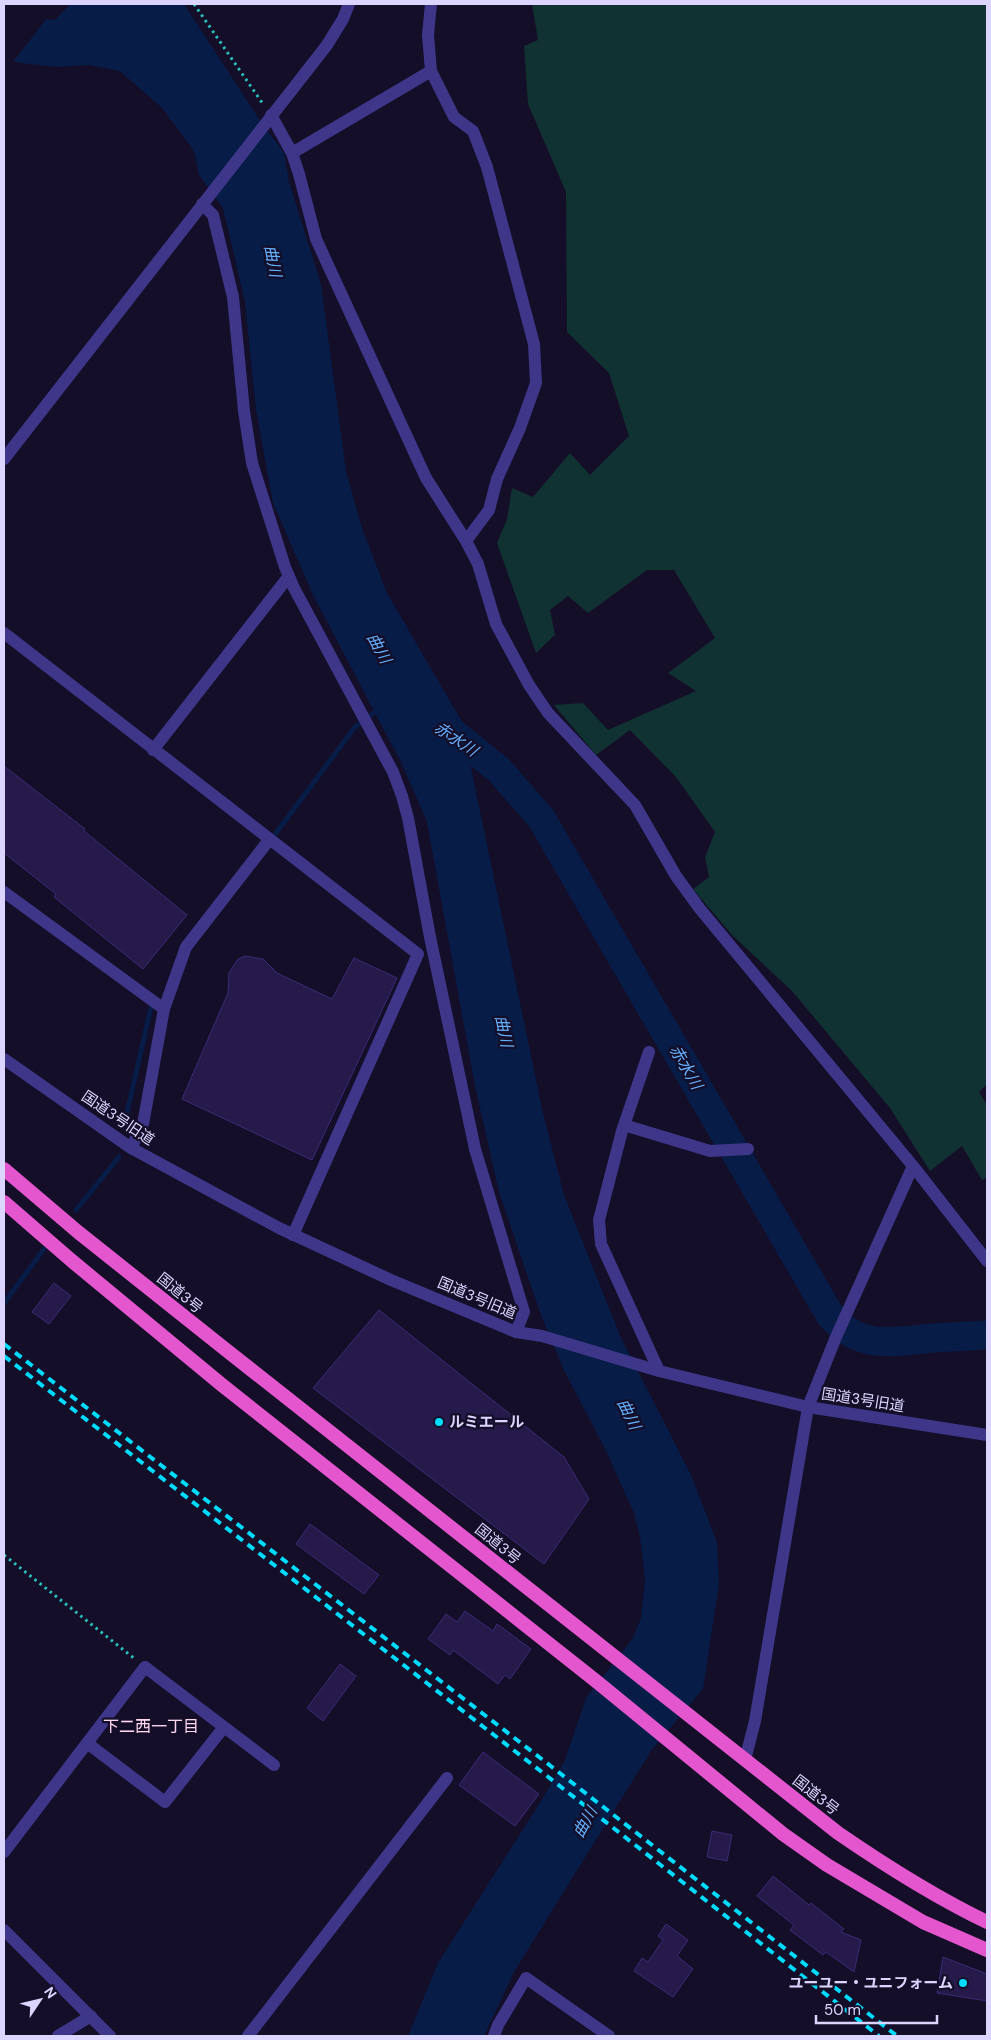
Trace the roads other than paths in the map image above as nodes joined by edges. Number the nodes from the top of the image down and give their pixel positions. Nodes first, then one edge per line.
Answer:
1 (349, 4) edge
2 (431, 4) edge
3 (431, 71) junction
4 (268, 119) junction
5 (292, 153) junction
6 (204, 201) junction
7 (4, 459) edge
8 (466, 541) junction
9 (289, 576) junction
10 (4, 633) edge
11 (153, 750) junction
12 (269, 840) junction
13 (4, 892) edge
14 (164, 1009) junction
15 (649, 1052) dead end
16 (4, 1059) edge
17 (624, 1125) junction
18 (131, 1148) junction
19 (748, 1149) dead end
20 (913, 1166) junction
21 (4, 1169) edge
22 (4, 1202) edge
23 (294, 1235) junction
24 (987, 1261) edge
25 (516, 1332) junction
26 (658, 1371) junction
27 (808, 1408) junction
28 (987, 1435) edge
29 (224, 1727) junction
30 (87, 1743) junction
31 (745, 1760) junction
32 (274, 1765) dead end
33 (447, 1778) dead end
34 (4, 1852) edge
35 (987, 1922) edge
36 (4, 1930) edge
37 (987, 1950) edge
38 (91, 2016) junction
39 (58, 2036) edge
40 (110, 2036) edge
41 (248, 2036) edge
42 (494, 2036) edge
43 (609, 2036) edge

1 - 4 street
2 - 3 street
3 - 5 street
3 - 8 street
4 - 5 street
4 - 6 street
5 - 8 street
6 - 7 street
6 - 9 street
8 - 20 street
9 - 11 street
9 - 25 street
10 - 11 street
11 - 12 street
12 - 14 street
12 - 23 street
13 - 14 street
14 - 18 street
15 - 17 street
16 - 18 street, 国道3号旧道
17 - 19 street
17 - 26 street
18 - 23 street, 国道3号旧道
20 - 24 street
20 - 27 street
21 - 31 highway, 国道3号
22 - 37 highway
23 - 25 street, 国道3号旧道
25 - 26 street, 国道3号旧道
26 - 27 street, 国道3号旧道
27 - 28 street, 国道3号旧道
27 - 31 street
29 - 30 street
29 - 30 street
29 - 32 street
30 - 34 street
31 - 35 highway, 国道3号
33 - 41 street
36 - 38 street
38 - 39 street
38 - 40 street
42 - 43 street

